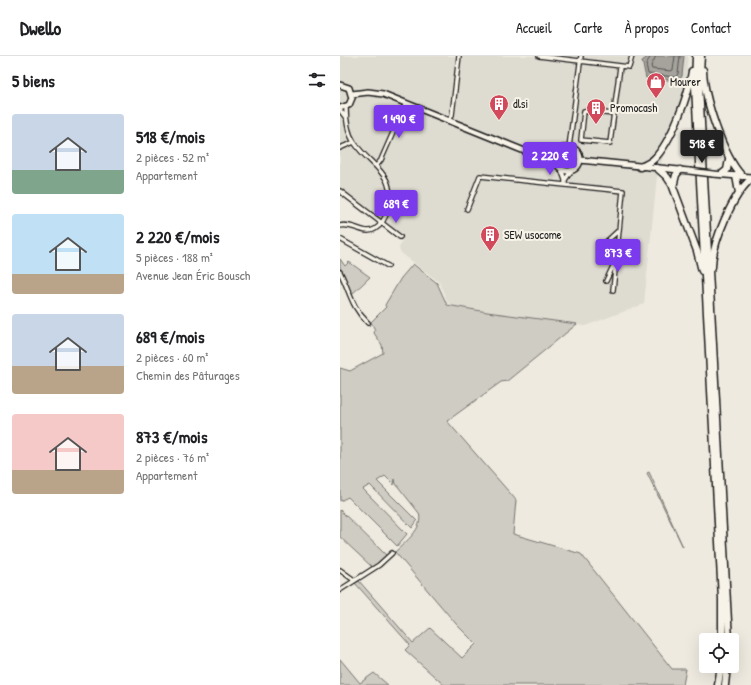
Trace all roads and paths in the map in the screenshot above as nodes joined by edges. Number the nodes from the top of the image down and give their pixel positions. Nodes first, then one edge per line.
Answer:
1 (460, 56) edge
2 (539, 56) edge
3 (581, 56) edge
4 (632, 56) edge
5 (695, 56) edge
6 (702, 56) edge
7 (580, 62) junction
8 (620, 67) junction
9 (340, 85) edge
10 (352, 94) junction
11 (406, 104) junction
12 (346, 107) junction
13 (340, 109) edge
14 (574, 110) junction
15 (584, 111) junction
16 (614, 114) junction
17 (346, 118) junction
18 (449, 121) junction
19 (354, 142) junction
20 (569, 147) junction
21 (340, 148) edge
22 (659, 153) junction
23 (556, 158) junction
24 (729, 158) junction
25 (580, 160) junction
26 (377, 166) junction
27 (640, 166) junction
28 (659, 168) junction
29 (560, 169) junction
30 (680, 170) junction
31 (571, 171) junction
32 (722, 174) junction
33 (739, 176) junction
34 (751, 178) edge
35 (565, 180) junction
36 (565, 185) junction
37 (673, 187) junction
38 (340, 191) edge
39 (739, 193) junction
40 (466, 209) dead end
41 (382, 223) junction
42 (340, 226) edge
43 (619, 230) junction
44 (400, 237) dead end
45 (340, 239) edge
46 (606, 242) dead end
47 (616, 258) junction
48 (388, 266) dead end
49 (340, 272) edge
50 (341, 277) edge
51 (606, 281) dead end
52 (613, 290) dead end
53 (710, 294) junction
54 (707, 317) junction
55 (368, 323) dead end
56 (392, 553) dead end
57 (340, 570) edge
58 (354, 580) junction
59 (340, 590) edge
60 (722, 633) edge
61 (729, 633) edge
62 (720, 673) edge
63 (726, 673) edge
64 (718, 685) edge
65 (725, 685) edge

1 - 18 street
2 - 7 street
3 - 7 street
4 - 8 street
5 - 22 highway
5 - 54 highway
6 - 24 highway
6 - 53 highway
7 - 8 street
7 - 14 street
8 - 16 street
9 - 10 main road
10 - 11 main road
10 - 12 main road
11 - 18 main road
11 - 26 street
12 - 13 main road
12 - 17 street
13 - 17 street
14 - 15 street
14 - 20 street
15 - 16 street
15 - 16 street
17 - 19 street
18 - 23 main road
19 - 21 street
19 - 26 street
20 - 23 main road
20 - 25 main road
22 - 27 highway
22 - 28 highway
23 - 29 main road
24 - 32 highway
24 - 33 highway
25 - 27 main road
25 - 31 main road
26 - 41 street
27 - 28 main road
28 - 30 main road
28 - 37 highway
29 - 31 main road
29 - 35 street
30 - 32 main road, bridge
30 - 37 highway
31 - 35 street
32 - 33 main road
33 - 34 main road
33 - 39 highway
34 - 39 highway
35 - 36 street
36 - 40 street
36 - 43 street
37 - 54 highway
38 - 41 street
39 - 53 highway
41 - 42 street
41 - 44 street
43 - 46 street
43 - 47 street
45 - 48 street
47 - 51 street
47 - 52 street
49 - 50 street
50 - 55 street
53 - 61 highway
54 - 60 highway
56 - 58 street
57 - 58 street
58 - 59 street
62 - 64 highway
63 - 65 highway

